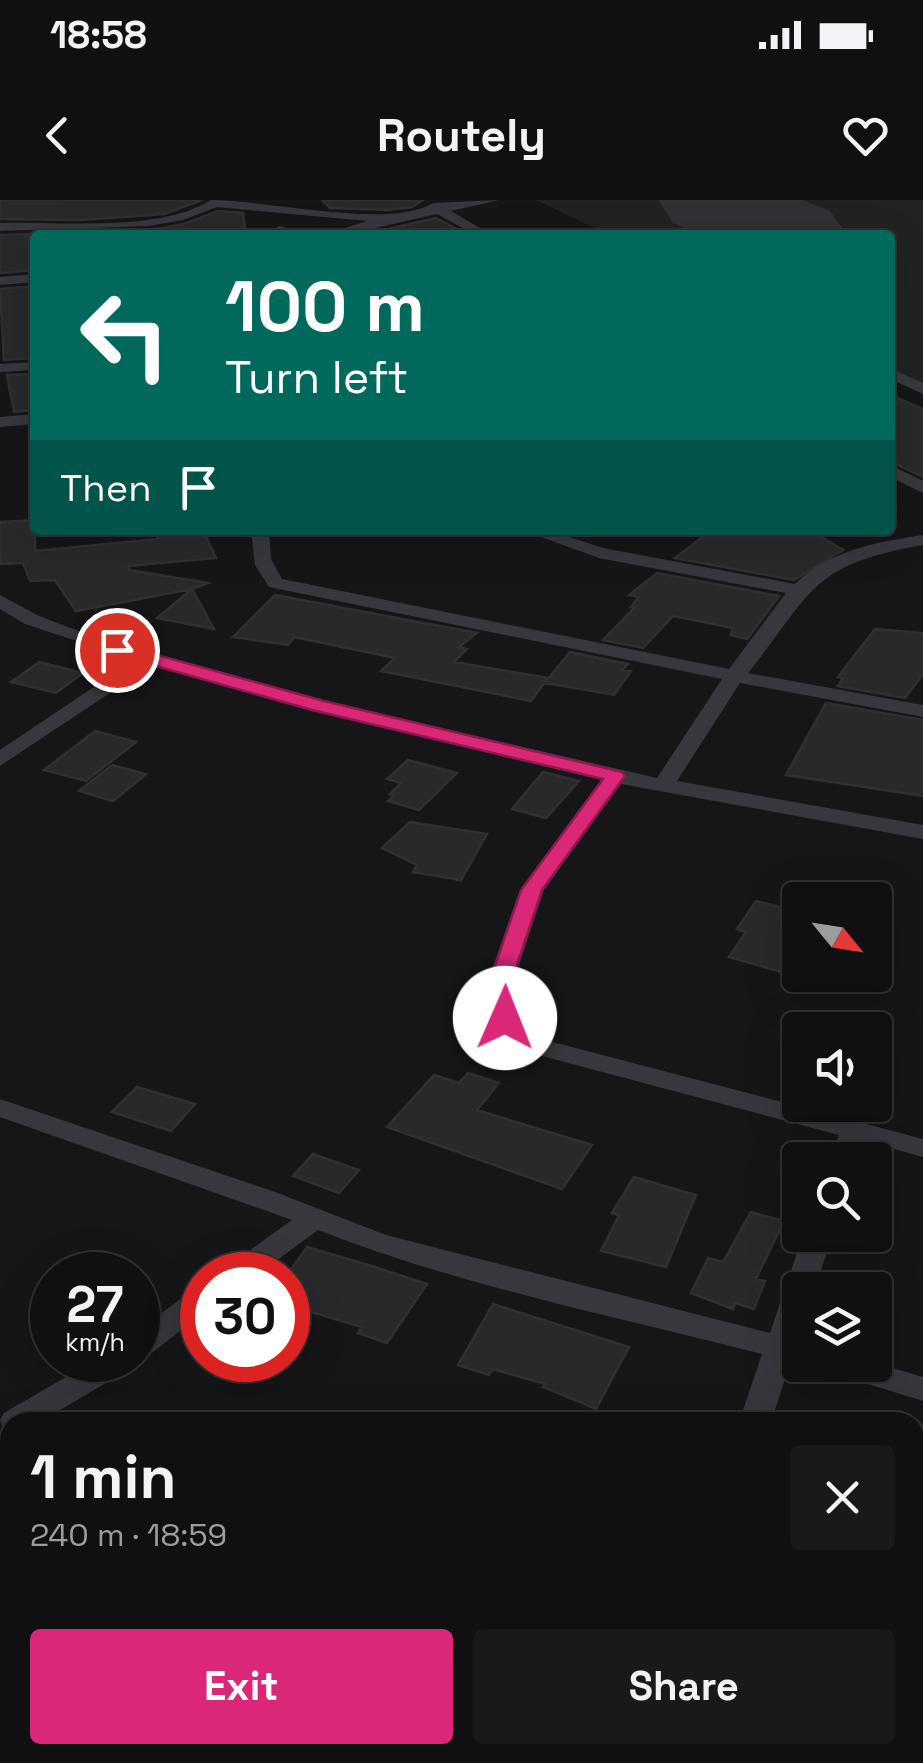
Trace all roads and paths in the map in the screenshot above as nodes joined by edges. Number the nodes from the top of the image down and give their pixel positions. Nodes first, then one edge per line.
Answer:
1 (420, 200) edge
2 (493, 200) edge
3 (219, 202) edge
4 (174, 205) dead end
5 (436, 209) junction
6 (190, 214) junction
7 (388, 219) junction
8 (0, 227) edge
9 (347, 230) edge
10 (476, 230) edge
11 (30, 279) edge
12 (0, 282) edge
13 (30, 366) edge
14 (0, 368) edge
15 (895, 374) edge
16 (923, 388) edge
17 (30, 419) edge
18 (0, 422) edge
19 (895, 473) edge
20 (923, 488) edge
21 (260, 535) edge
22 (544, 535) edge
23 (923, 540) edge
24 (798, 590) junction
25 (0, 601) edge
26 (148, 658) junction
27 (734, 676) junction
28 (923, 712) edge
29 (0, 760) edge
30 (615, 776) junction
31 (664, 784) junction
32 (923, 832) edge
33 (0, 1108) edge
34 (855, 1130) junction
35 (851, 1142) edge
36 (923, 1148) edge
37 (314, 1219) junction
38 (268, 1252) edge
39 (782, 1347) edge
40 (782, 1366) edge
41 (892, 1380) edge
42 (83, 1382) edge
43 (923, 1389) edge
44 (33, 1412) edge
45 (761, 1412) edge

1 - 5 street
2 - 5 street
3 - 6 street
3 - 7 street
4 - 6 street
5 - 7 street
5 - 10 street
6 - 8 street
7 - 9 street
11 - 12 street
13 - 14 street
15 - 16 street
17 - 18 street
19 - 20 street
21 - 27 street
22 - 24 street
23 - 24 street
24 - 27 street
25 - 26 street
26 - 29 street
26 - 30 street
27 - 28 street
27 - 31 street
30 - 31 street
30 - 34 street
31 - 32 street
33 - 37 street
34 - 35 street
34 - 36 street
37 - 38 street
37 - 39 street
40 - 45 street
41 - 43 street
42 - 44 street

